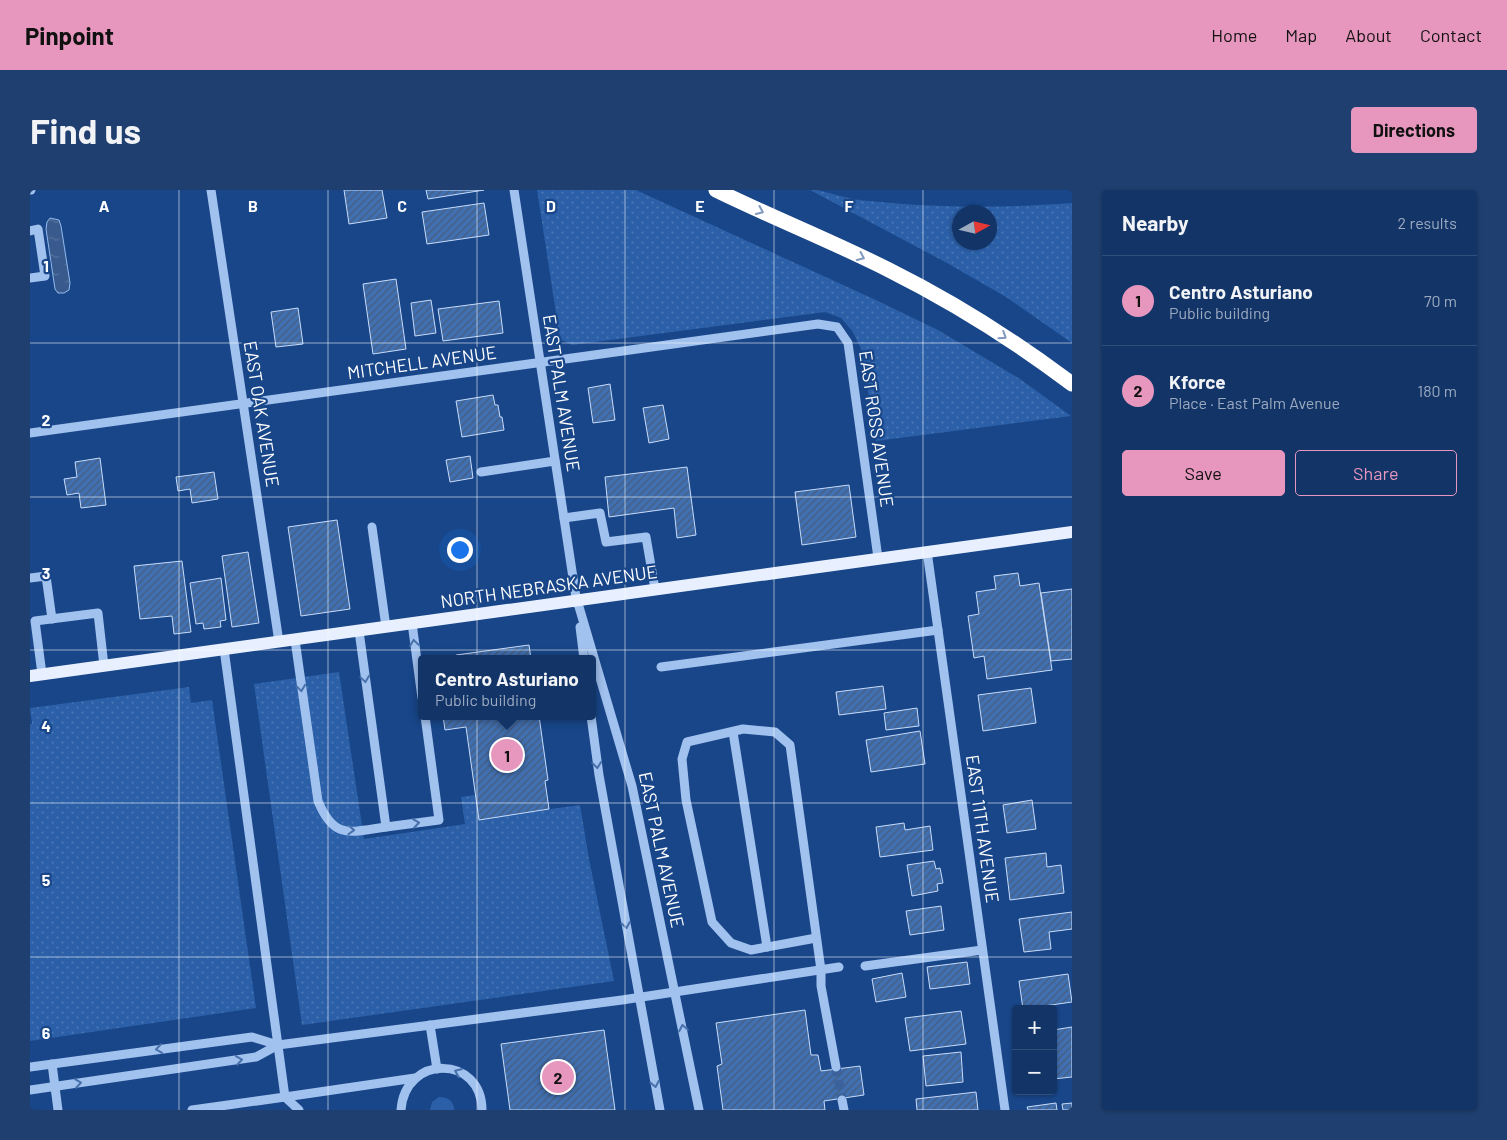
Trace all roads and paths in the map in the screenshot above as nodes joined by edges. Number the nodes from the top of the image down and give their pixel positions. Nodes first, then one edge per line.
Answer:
1 (210, 190) edge
2 (514, 190) edge
3 (716, 190) edge
4 (30, 230) edge
5 (30, 278) edge
6 (818, 324) joint
7 (540, 363) junction
8 (1072, 384) edge
9 (243, 404) junction
10 (30, 433) edge
11 (555, 461) junction
12 (480, 472) dead end
13 (564, 518) junction
14 (372, 527) dead end
15 (1072, 532) edge
16 (927, 551) junction
17 (878, 558) junction
18 (30, 578) edge
19 (655, 589) junction
20 (577, 600) junction
21 (52, 619) junction
22 (33, 624) edge
23 (412, 624) junction
24 (386, 627) junction
25 (938, 630) junction
26 (359, 631) junction
27 (295, 640) junction
28 (279, 642) junction
29 (224, 650) junction
30 (584, 655) edge
31 (593, 655) edge
32 (596, 664) edge
33 (104, 666) junction
34 (661, 667) dead end
35 (418, 668) edge
36 (36, 675) edge
37 (426, 720) edge
38 (592, 720) edge
39 (733, 732) junction
40 (386, 827) junction
41 (816, 938) junction
42 (767, 947) junction
43 (982, 950) junction
44 (865, 966) dead end
45 (839, 967) dead end
46 (821, 970) junction
47 (676, 992) junction
48 (638, 997) junction
49 (430, 1025) junction
50 (278, 1045) junction
51 (52, 1064) junction
52 (30, 1067) edge
53 (836, 1067) tunnel mouth
54 (437, 1069) junction
55 (415, 1078) junction
56 (55, 1087) junction
57 (30, 1090) edge
58 (285, 1097) junction
59 (842, 1100) tunnel mouth
60 (58, 1110) edge
61 (192, 1110) edge
62 (299, 1110) edge
63 (401, 1110) edge
64 (482, 1110) edge
65 (660, 1110) edge
66 (699, 1110) edge
67 (844, 1110) edge
68 (1006, 1110) edge

1 - 9 street, EAST OAK AVENUE
2 - 7 street, EAST PALM AVENUE
3 -> 8 highway
4 - 5 street
6 - 7 street, MITCHELL AVENUE
6 - 17 street, EAST ROSS AVENUE
7 - 9 street, MITCHELL AVENUE
7 - 11 street, EAST PALM AVENUE
9 - 10 street, MITCHELL AVENUE
9 - 28 street, EAST OAK AVENUE
11 - 12 street
11 - 13 street, EAST PALM AVENUE
13 - 19 street
13 - 20 street, EAST PALM AVENUE
14 - 24 street
15 - 16 main road, NORTH NEBRASKA AVENUE
16 - 17 main road, NORTH NEBRASKA AVENUE
16 - 25 street, EAST 11TH AVENUE
17 - 19 main road, NORTH NEBRASKA AVENUE
18 - 21 street
19 - 20 main road, NORTH NEBRASKA AVENUE
20 - 23 main road, NORTH NEBRASKA AVENUE
20 - 30 street, EAST PALM AVENUE
20 - 31 street, EAST PALM AVENUE
21 - 22 street
21 - 33 street
22 - 36 street
23 - 24 main road, NORTH NEBRASKA AVENUE
35 -> 23 street
24 - 26 main road, NORTH NEBRASKA AVENUE
25 - 34 street
25 - 43 street, EAST 11TH AVENUE
26 - 27 main road, NORTH NEBRASKA AVENUE
26 -> 40 street
27 - 28 main road, NORTH NEBRASKA AVENUE
27 -> 40 street
28 - 29 main road, NORTH NEBRASKA AVENUE
29 - 33 main road, NORTH NEBRASKA AVENUE
29 - 50 street
32 - 47 street, EAST PALM AVENUE
33 - 36 main road, NORTH NEBRASKA AVENUE
40 -> 37 street
38 -> 48 street
39 - 41 street
39 - 42 street
39 - 42 street
41 - 42 street
41 - 46 street
43 - 44 street
43 - 68 street, EAST 11TH AVENUE
45 - 46 street
46 - 47 street
46 - 53 street
47 - 48 street
66 -> 47 street, EAST PALM AVENUE
48 - 49 street
48 -> 65 street
49 - 50 street
49 - 54 street
50 -> 51 street
56 -> 50 street
50 - 58 street
51 - 52 street
51 - 56 street
54 - 55 street
64 -> 54 street
55 - 58 street
55 - 63 street
56 - 57 street
56 - 60 street
58 - 61 street
58 - 62 street
59 - 67 street

